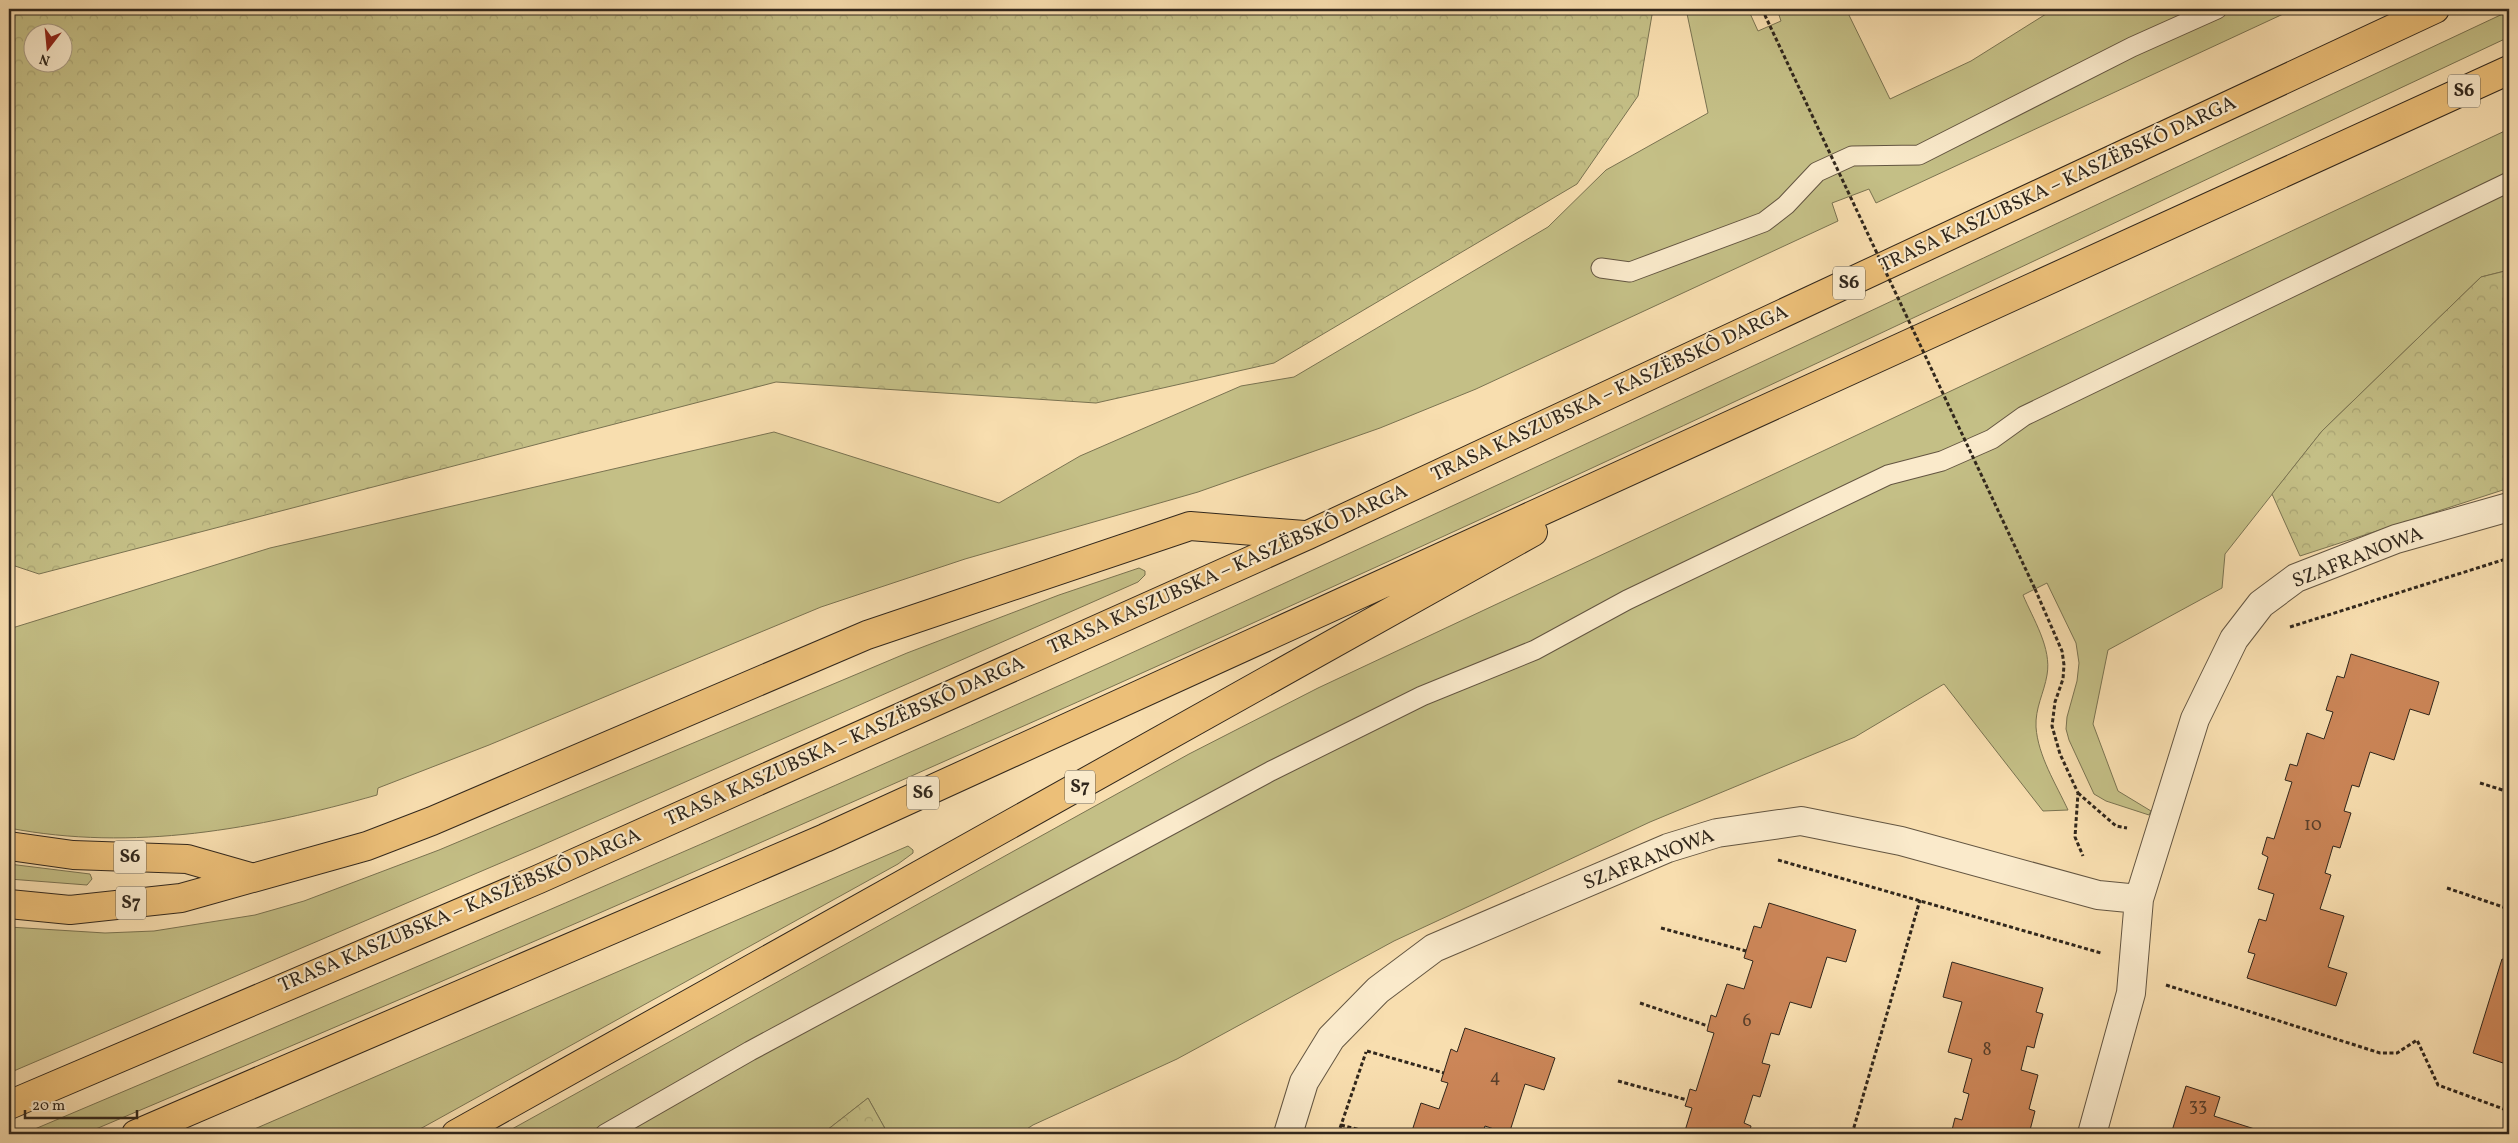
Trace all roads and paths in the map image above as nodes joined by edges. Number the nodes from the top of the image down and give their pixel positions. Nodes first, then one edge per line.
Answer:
1 (1762, 9) edge
2 (2217, 9) edge
3 (2435, 9) edge
4 (2509, 70) edge
5 (2509, 182) edge
6 (1601, 268) dead end
7 (1702, 437) junction
8 (2509, 507) edge
9 (1308, 535) junction
10 (2509, 558) edge
11 (2282, 629) dead end
12 (2504, 706) dead end
13 (2509, 708) edge
14 (2480, 783) dead end
15 (2509, 792) edge
16 (2078, 793) junction
17 (2168, 806) junction
18 (9, 846) edge
19 (1771, 860) dead end
20 (250, 877) junction
21 (2447, 888) dead end
22 (2098, 895) junction
23 (2139, 899) junction
24 (1920, 900) junction
25 (9, 904) edge
26 (2509, 908) edge
27 (1661, 928) dead end
28 (1746, 951) dead end
29 (2133, 963) junction
30 (1640, 1003) dead end
31 (1708, 1026) dead end
32 (1370, 1045) dead end
33 (1366, 1051) junction
34 (1444, 1072) dead end
35 (1618, 1082) dead end
36 (1687, 1100) dead end
37 (9, 1105) edge
38 (2509, 1111) edge
39 (1341, 1126) junction
40 (136, 1134) edge
41 (456, 1134) edge
42 (605, 1134) edge
43 (1288, 1134) edge
44 (1338, 1134) edge
45 (1376, 1134) edge
46 (1852, 1134) edge
47 (2092, 1134) edge

1 - 16 path, bridge
2 - 6 lane
3 - 9 highway, TRASA KASZUBSKA – KASZËBSKÔ DARGA / S6
4 - 7 highway, S6
5 - 42 lane
7 - 40 highway, S6
7 - 41 highway, S7
8 - 17 street, SZAFRANOWA
9 - 20 highway, S6
9 - 37 highway, TRASA KASZUBSKA – KASZËBSKÔ DARGA / S6
10 - 11 path
12 - 13 path
14 - 15 path
16 - 17 path
16 - 22 path
17 - 23 street, SZAFRANOWA
18 - 20 highway, S6
19 - 24 path
20 - 25 highway, S7
21 - 26 path
22 - 23 street, SZAFRANOWA
22 - 43 street, SZAFRANOWA
23 - 29 street, SZAFRANOWA
24 - 29 path
24 - 46 path
27 - 28 path
29 - 38 path
29 - 47 street, SZAFRANOWA
30 - 31 path
32 - 33 path
33 - 34 path
33 - 39 path
35 - 36 path
39 - 44 path
39 - 45 path

